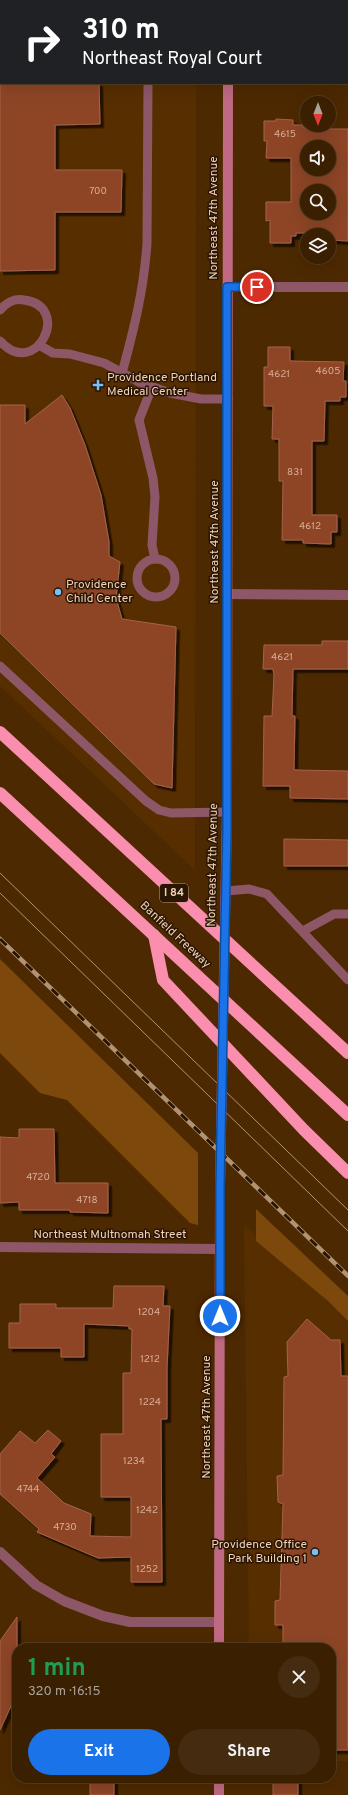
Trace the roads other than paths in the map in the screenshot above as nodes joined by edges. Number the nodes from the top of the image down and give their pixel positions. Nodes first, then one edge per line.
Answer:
1 (148, 84) edge
2 (228, 84) edge
3 (227, 287) junction
4 (348, 287) edge
5 (0, 310) edge
6 (0, 342) edge
7 (39, 345) junction
8 (122, 373) junction
9 (152, 387) junction
10 (228, 399) junction
11 (155, 559) junction
12 (228, 594) junction
13 (348, 595) edge
14 (0, 666) edge
15 (0, 732) edge
16 (0, 794) edge
17 (227, 812) junction
18 (226, 894) junction
19 (348, 914) edge
20 (303, 931) junction
21 (154, 935) junction
22 (348, 980) edge
23 (348, 1053) edge
24 (348, 1115) edge
25 (348, 1173) edge
26 (220, 1244) junction
27 (0, 1247) edge
28 (0, 1552) edge
29 (219, 1622) junction
30 (219, 1643) edge
31 (219, 1783) edge
32 (219, 1795) edge

1 - 8 lane
2 - 3 main road, Northeast 47th Avenue
3 - 4 street
3 - 10 main road, Northeast 47th Avenue
5 - 7 lane
6 - 7 lane
7 - 8 lane
8 - 9 lane
9 - 10 lane
9 - 11 lane
10 - 12 main road, Northeast 47th Avenue
11 - 11 lane
12 - 13 street
12 - 17 main road, Northeast 47th Avenue
14 - 17 lane
15 - 23 highway, I 84
16 - 21 highway, Banfield Freeway
17 - 18 main road, Northeast 47th Avenue
18 - 20 lane
18 - 26 main road, Northeast 47th Avenue
19 - 20 lane
20 - 22 lane
21 - 24 highway, Banfield Freeway
21 - 25 highway
26 - 27 street, Northeast Multnomah Street
26 - 29 main road, Northeast 47th Avenue
28 - 29 street
29 - 30 main road, Northeast 47th Avenue
31 - 32 main road

